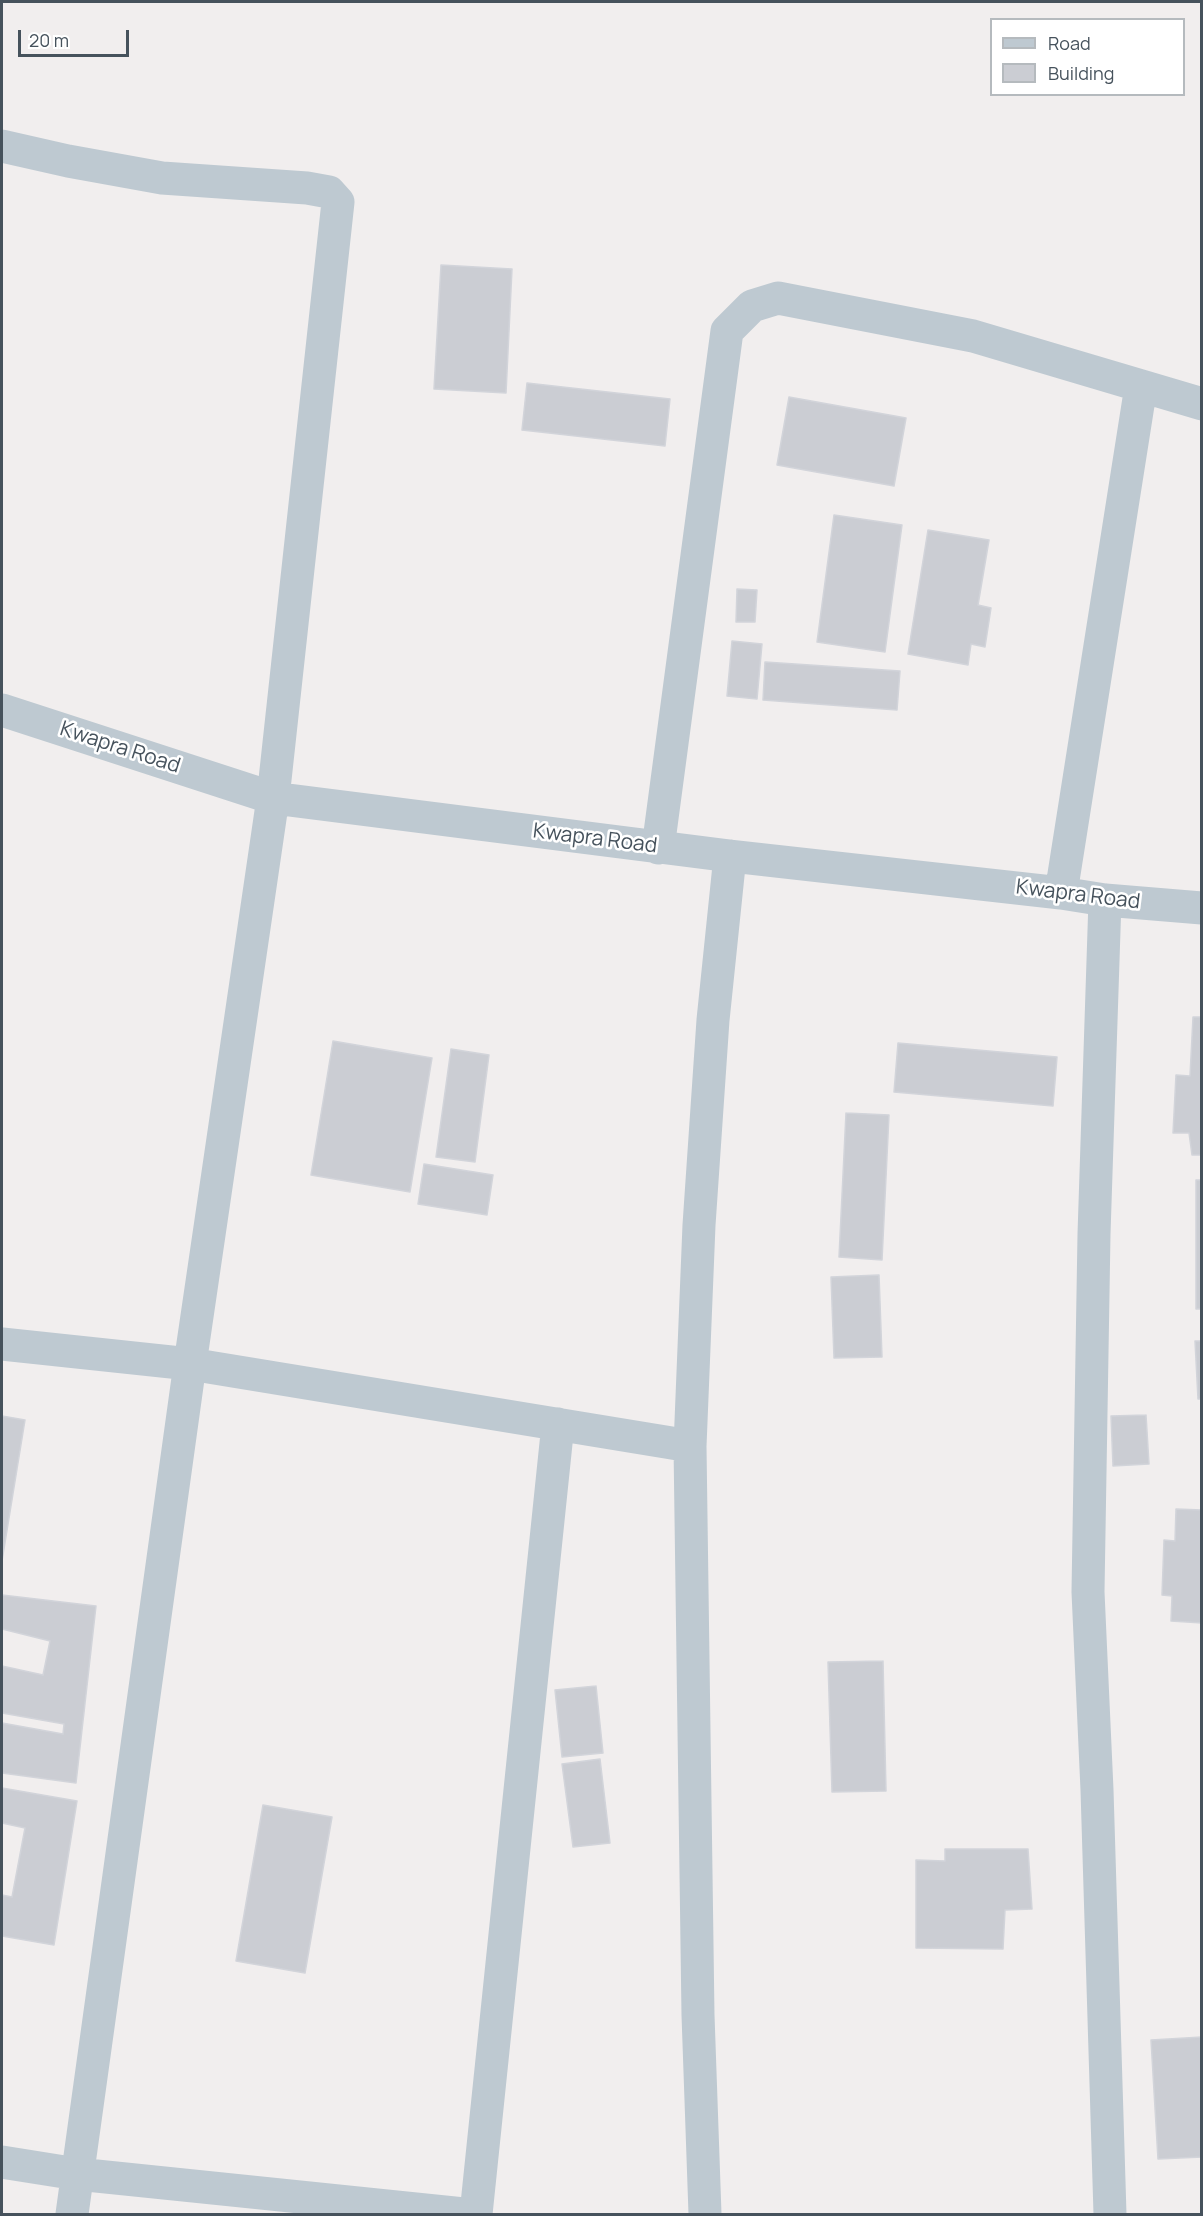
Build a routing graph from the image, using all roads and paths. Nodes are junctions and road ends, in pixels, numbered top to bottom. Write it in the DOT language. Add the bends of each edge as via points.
graph roads {
  1 [pos="2,146"];
  2 [pos="1141,386"];
  3 [pos="1202,404"];
  4 [pos="2,710"];
  5 [pos="273,798"];
  6 [pos="658,848"];
  7 [pos="730,856"];
  8 [pos="1061,893"];
  9 [pos="1105,900"];
  10 [pos="1202,908"];
  11 [pos="2,1344"];
  12 [pos="190,1364"];
  13 [pos="558,1424"];
  14 [pos="690,1446"];
  15 [pos="2,2162"];
  16 [pos="77,2174"];
  17 [pos="72,2214"];
  18 [pos="464,2214"];
  19 [pos="476,2214"];
  20 [pos="705,2214"];
  21 [pos="1110,2214"];
  1 -- 5 [label="street" via="162,178 307,188 329,192 338,202"];
  2 -- 3 [label="street"];
  2 -- 6 [label="street" via="973,336 778,298 752,306 727,331"];
  2 -- 8 [label="street"];
  4 -- 5 [label="street, Kwapra Road"];
  5 -- 6 [label="street, Kwapra Road"];
  5 -- 12 [label="street"];
  6 -- 7 [label="street, Kwapra Road"];
  7 -- 8 [label="street, Kwapra Road"];
  7 -- 14 [label="street" via="713,1020"];
  8 -- 9 [label="street, Kwapra Road"];
  9 -- 10 [label="street, Kwapra Road"];
  9 -- 21 [label="street" via="1088,1592"];
  11 -- 12 [label="street"];
  12 -- 13 [label="street"];
  12 -- 16 [label="street"];
  13 -- 14 [label="street"];
  13 -- 19 [label="street"];
  14 -- 20 [label="street" via="698,2015"];
  15 -- 16 [label="street"];
  16 -- 17 [label="street"];
  16 -- 18 [label="street"];
}
